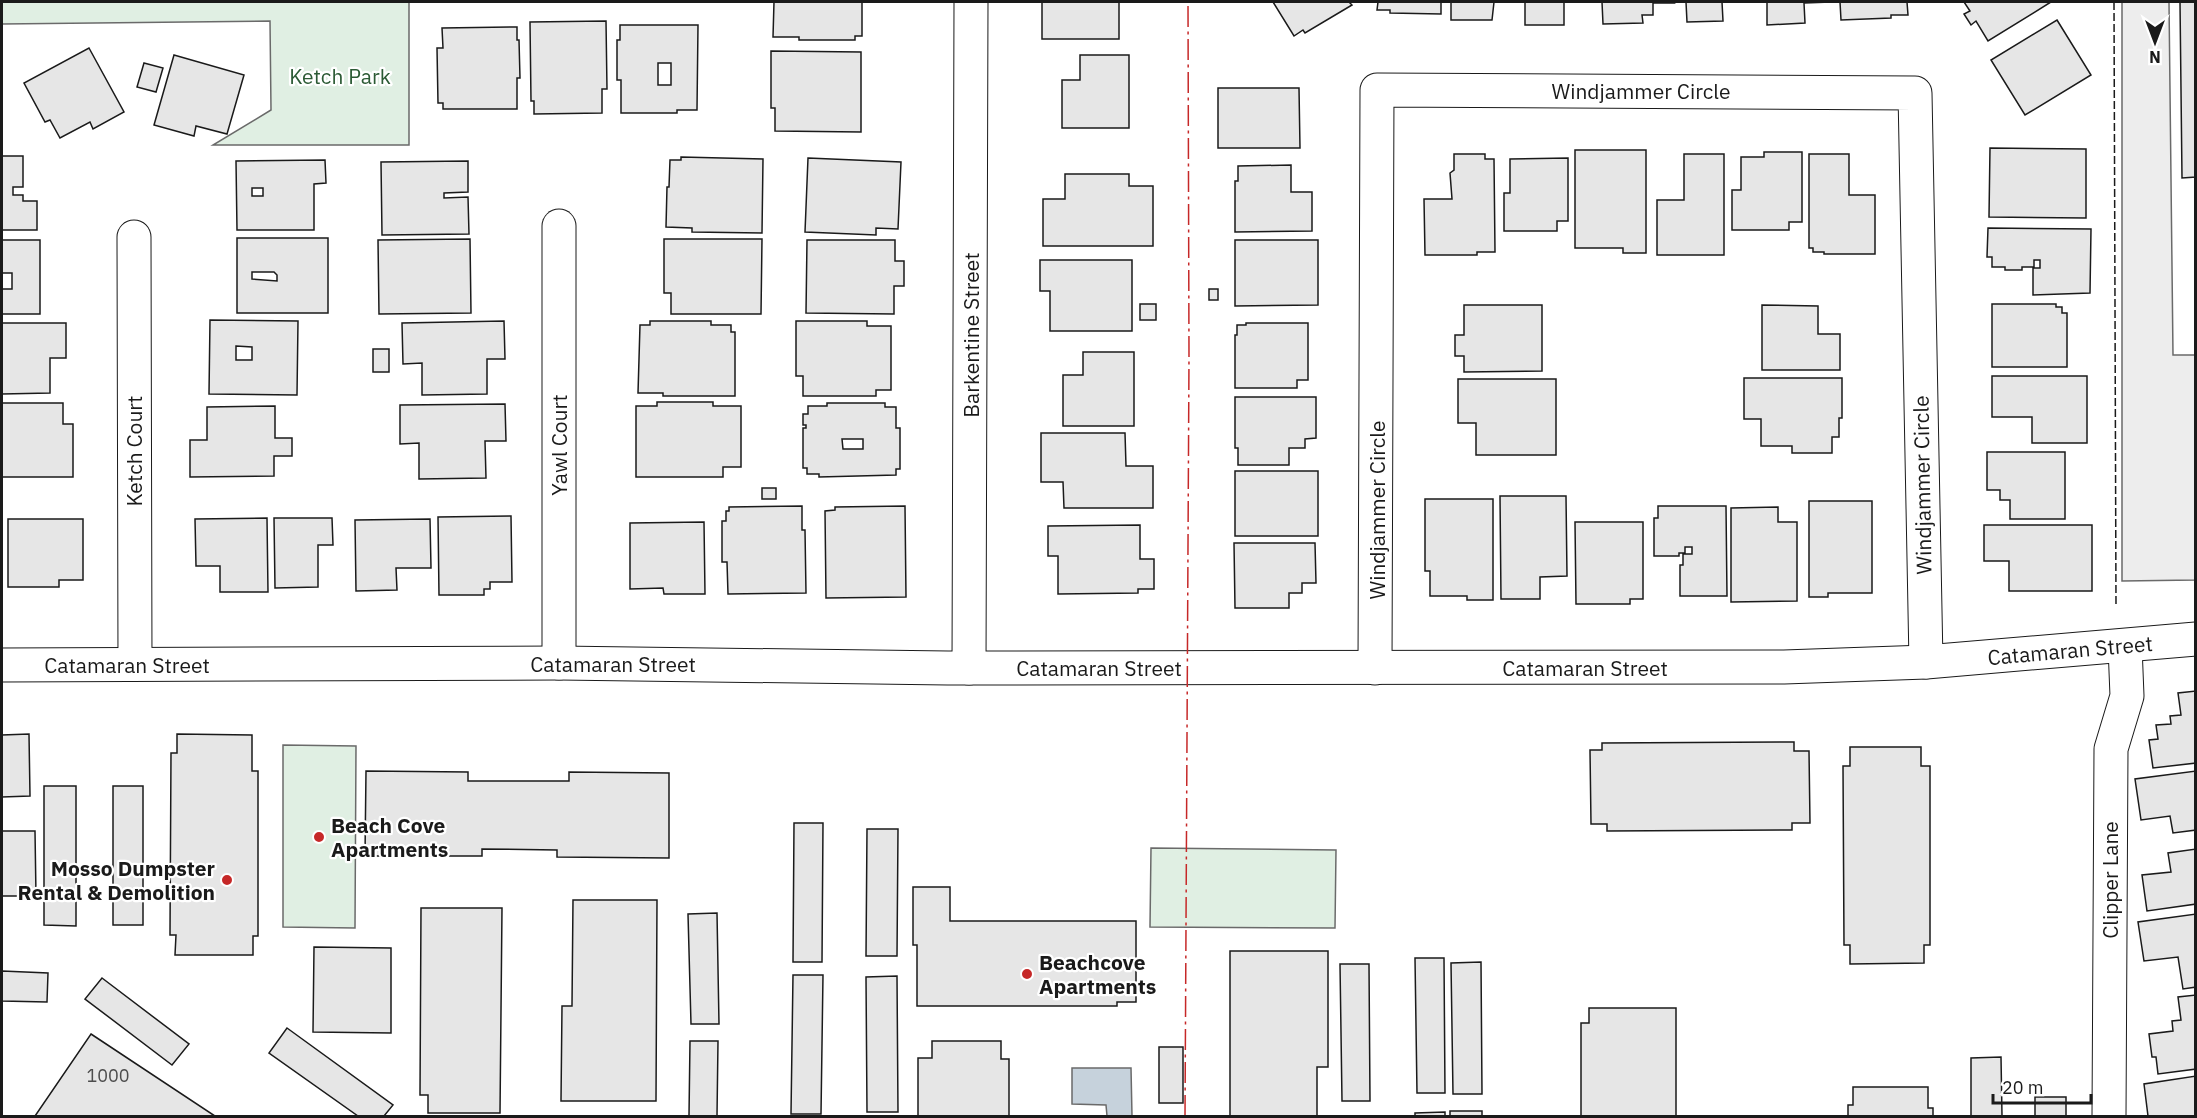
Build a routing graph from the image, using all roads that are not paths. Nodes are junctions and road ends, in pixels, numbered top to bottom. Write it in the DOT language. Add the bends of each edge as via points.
graph roads {
  1 [pos="971,2"];
  2 [pos="559,226"];
  3 [pos="134,237"];
  4 [pos="2196,639"];
  5 [pos="2126,646"];
  6 [pos="1926,662"];
  7 [pos="559,663"];
  8 [pos="135,664"];
  9 [pos="2,665"];
  10 [pos="969,668"];
  11 [pos="1375,668"];
  12 [pos="2109,1116"];
  1 -- 10 [label="street, Barkentine Street"];
  2 -- 7 [label="street, Yawl Court"];
  3 -- 8 [label="street, Ketch Court"];
  4 -- 5 [label="street, Catamaran Street"];
  5 -- 6 [label="street, Catamaran Street"];
  5 -- 12 [label="street, Clipper Lane" via="2127,696 2111,749"];
  6 -- 11 [label="street, Catamaran Street" via="1784,667"];
  6 -- 11 [label="street, Windjammer Circle" via="1915,93 1377,90"];
  7 -- 8 [label="street, Catamaran Street"];
  7 -- 10 [label="street, Catamaran Street"];
  8 -- 9 [label="street, Catamaran Street"];
  10 -- 11 [label="street, Catamaran Street"];
}
